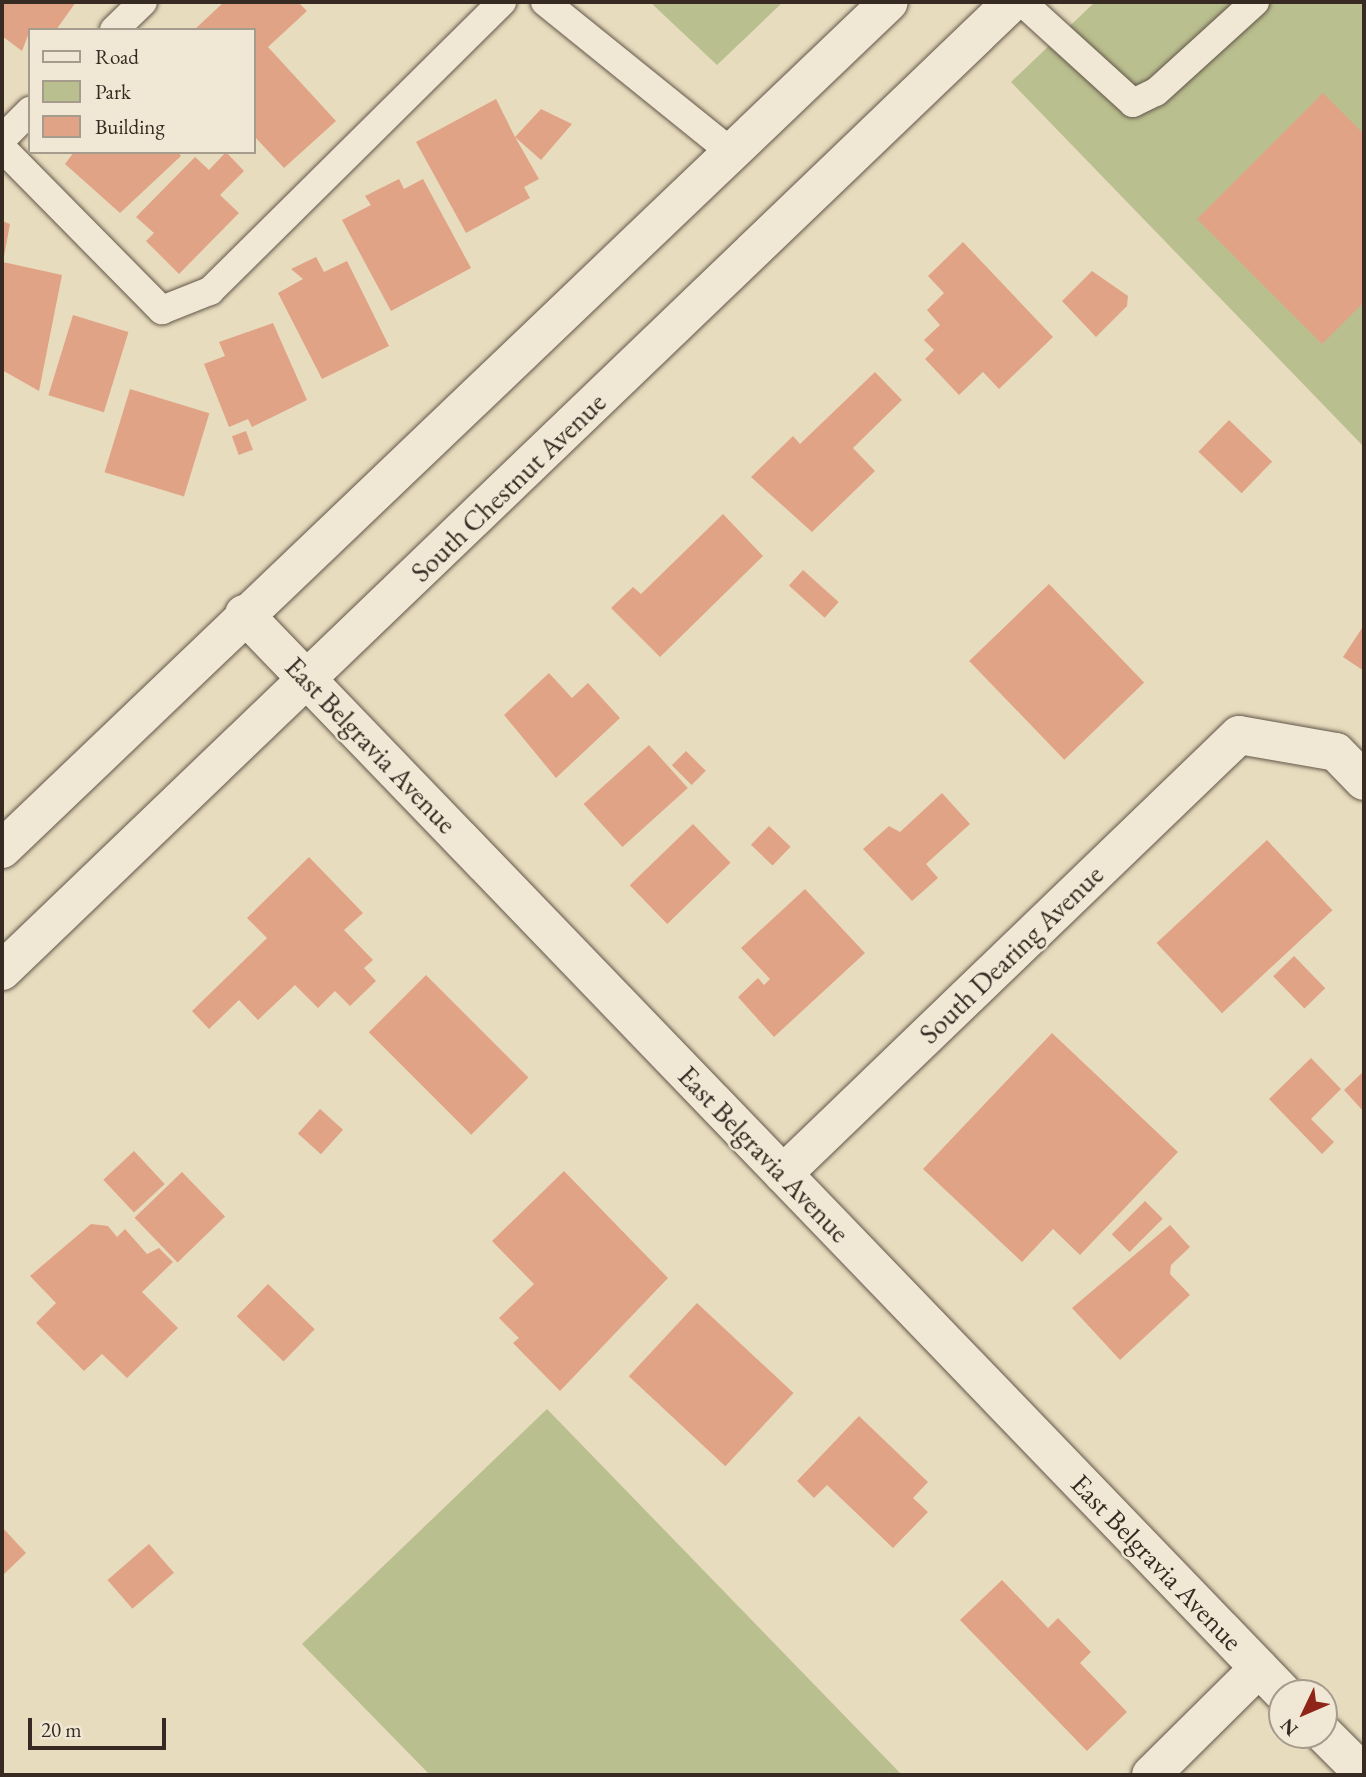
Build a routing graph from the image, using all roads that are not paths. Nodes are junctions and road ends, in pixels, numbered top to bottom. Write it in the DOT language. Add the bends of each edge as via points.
graph roads {
  1 [pos="143,2"];
  2 [pos="502,2"];
  3 [pos="545,2"];
  4 [pos="889,2"];
  5 [pos="1012,2"];
  6 [pos="1022,2"];
  7 [pos="1255,2"];
  8 [pos="116,28"];
  9 [pos="28,113"];
  10 [pos="2,139"];
  11 [pos="2,148"];
  12 [pos="732,153"];
  13 [pos="244,614"];
  14 [pos="308,680"];
  15 [pos="1364,781"];
  16 [pos="2,849"];
  17 [pos="2,971"];
  18 [pos="783,1174"];
  19 [pos="1269,1679"];
  20 [pos="1268,1683"];
  21 [pos="1338,1748"];
  22 [pos="1364,1774"];
  23 [pos="1151,1775"];
  1 -- 8 [label="lane"];
  2 -- 11 [label="lane" via="210,291 162,310"];
  3 -- 12 [label="lane"];
  4 -- 12 [label="main road"];
  5 -- 14 [label="main road, South Chestnut Avenue"];
  6 -- 7 [label="lane" via="1133,103 1156,92"];
  9 -- 10 [label="lane"];
  12 -- 13 [label="main road"];
  13 -- 14 [label="main road, East Belgravia Avenue"];
  13 -- 16 [label="main road"];
  14 -- 17 [label="main road, South Chestnut Avenue"];
  14 -- 18 [label="main road, East Belgravia Avenue"];
  15 -- 18 [label="main road, South Dearing Avenue" via="1336,752 1239,735"];
  18 -- 19 [label="main road, East Belgravia Avenue"];
  20 -- 23 [label="main road"];
  21 -- 22 [label="main road"];
}
